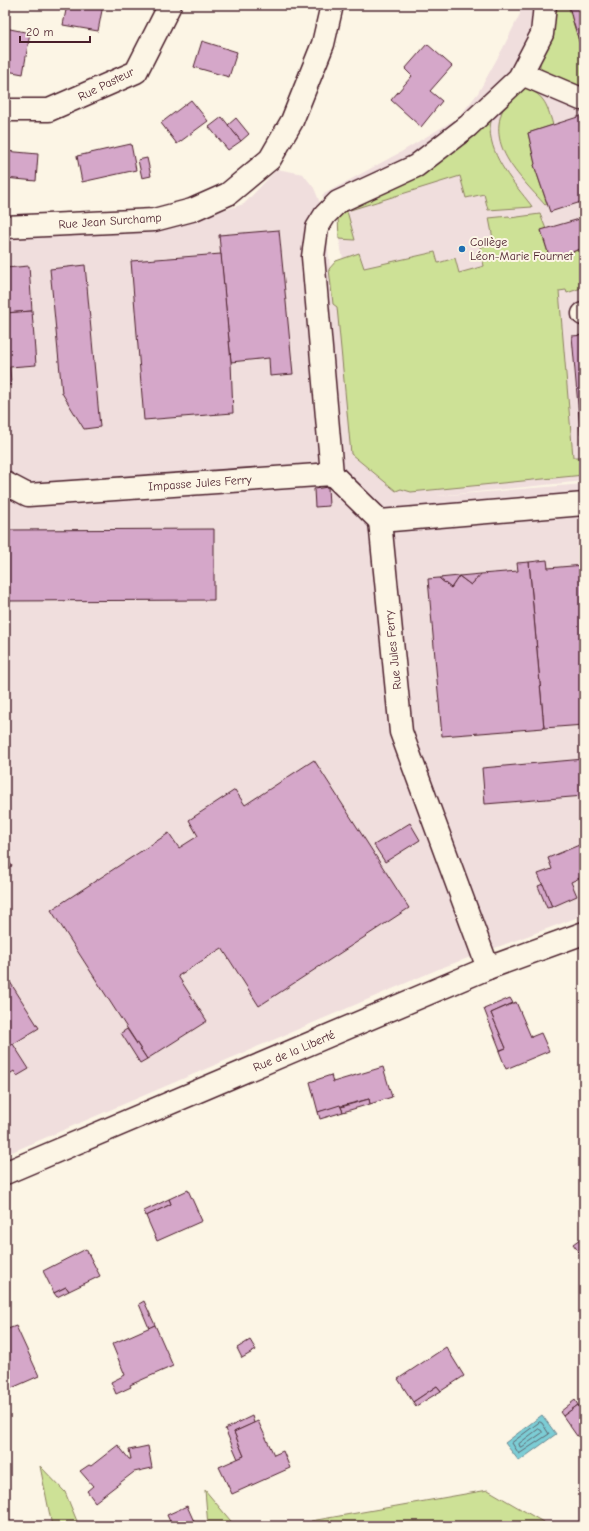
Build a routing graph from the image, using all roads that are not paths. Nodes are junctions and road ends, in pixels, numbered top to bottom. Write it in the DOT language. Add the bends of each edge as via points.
graph roads {
  1 [pos="170,5"];
  2 [pos="332,5"];
  3 [pos="545,5"];
  4 [pos="522,74"];
  5 [pos="581,99"];
  6 [pos="5,110"];
  7 [pos="5,227"];
  8 [pos="332,474"];
  9 [pos="5,483"];
  10 [pos="584,504"];
  11 [pos="380,521"];
  12 [pos="584,933"];
  13 [pos="488,968"];
  14 [pos="5,1173"];
  1 -- 6 [label="street, Rue Pasteur" via="136,72 49,110"];
  2 -- 7 [label="street, Rue Jean Surchamp" via="323,44 292,121 270,159 228,194 192,210 154,220"];
  3 -- 4 [label="street" via="542,34"];
  4 -- 5 [label="street"];
  4 -- 8 [label="street" via="468,126 431,155 416,166 338,202 325,215 318,228 313,257"];
  8 -- 9 [label="street, Impasse Jules Ferry" via="28,495"];
  8 -- 11 [label="street"];
  10 -- 11 [label="street"];
  11 -- 13 [label="street, Rue Jules Ferry" via="401,732"];
  12 -- 13 [label="street, Rue de la Liberté"];
  13 -- 14 [label="street, Rue de la Liberté"];
}
